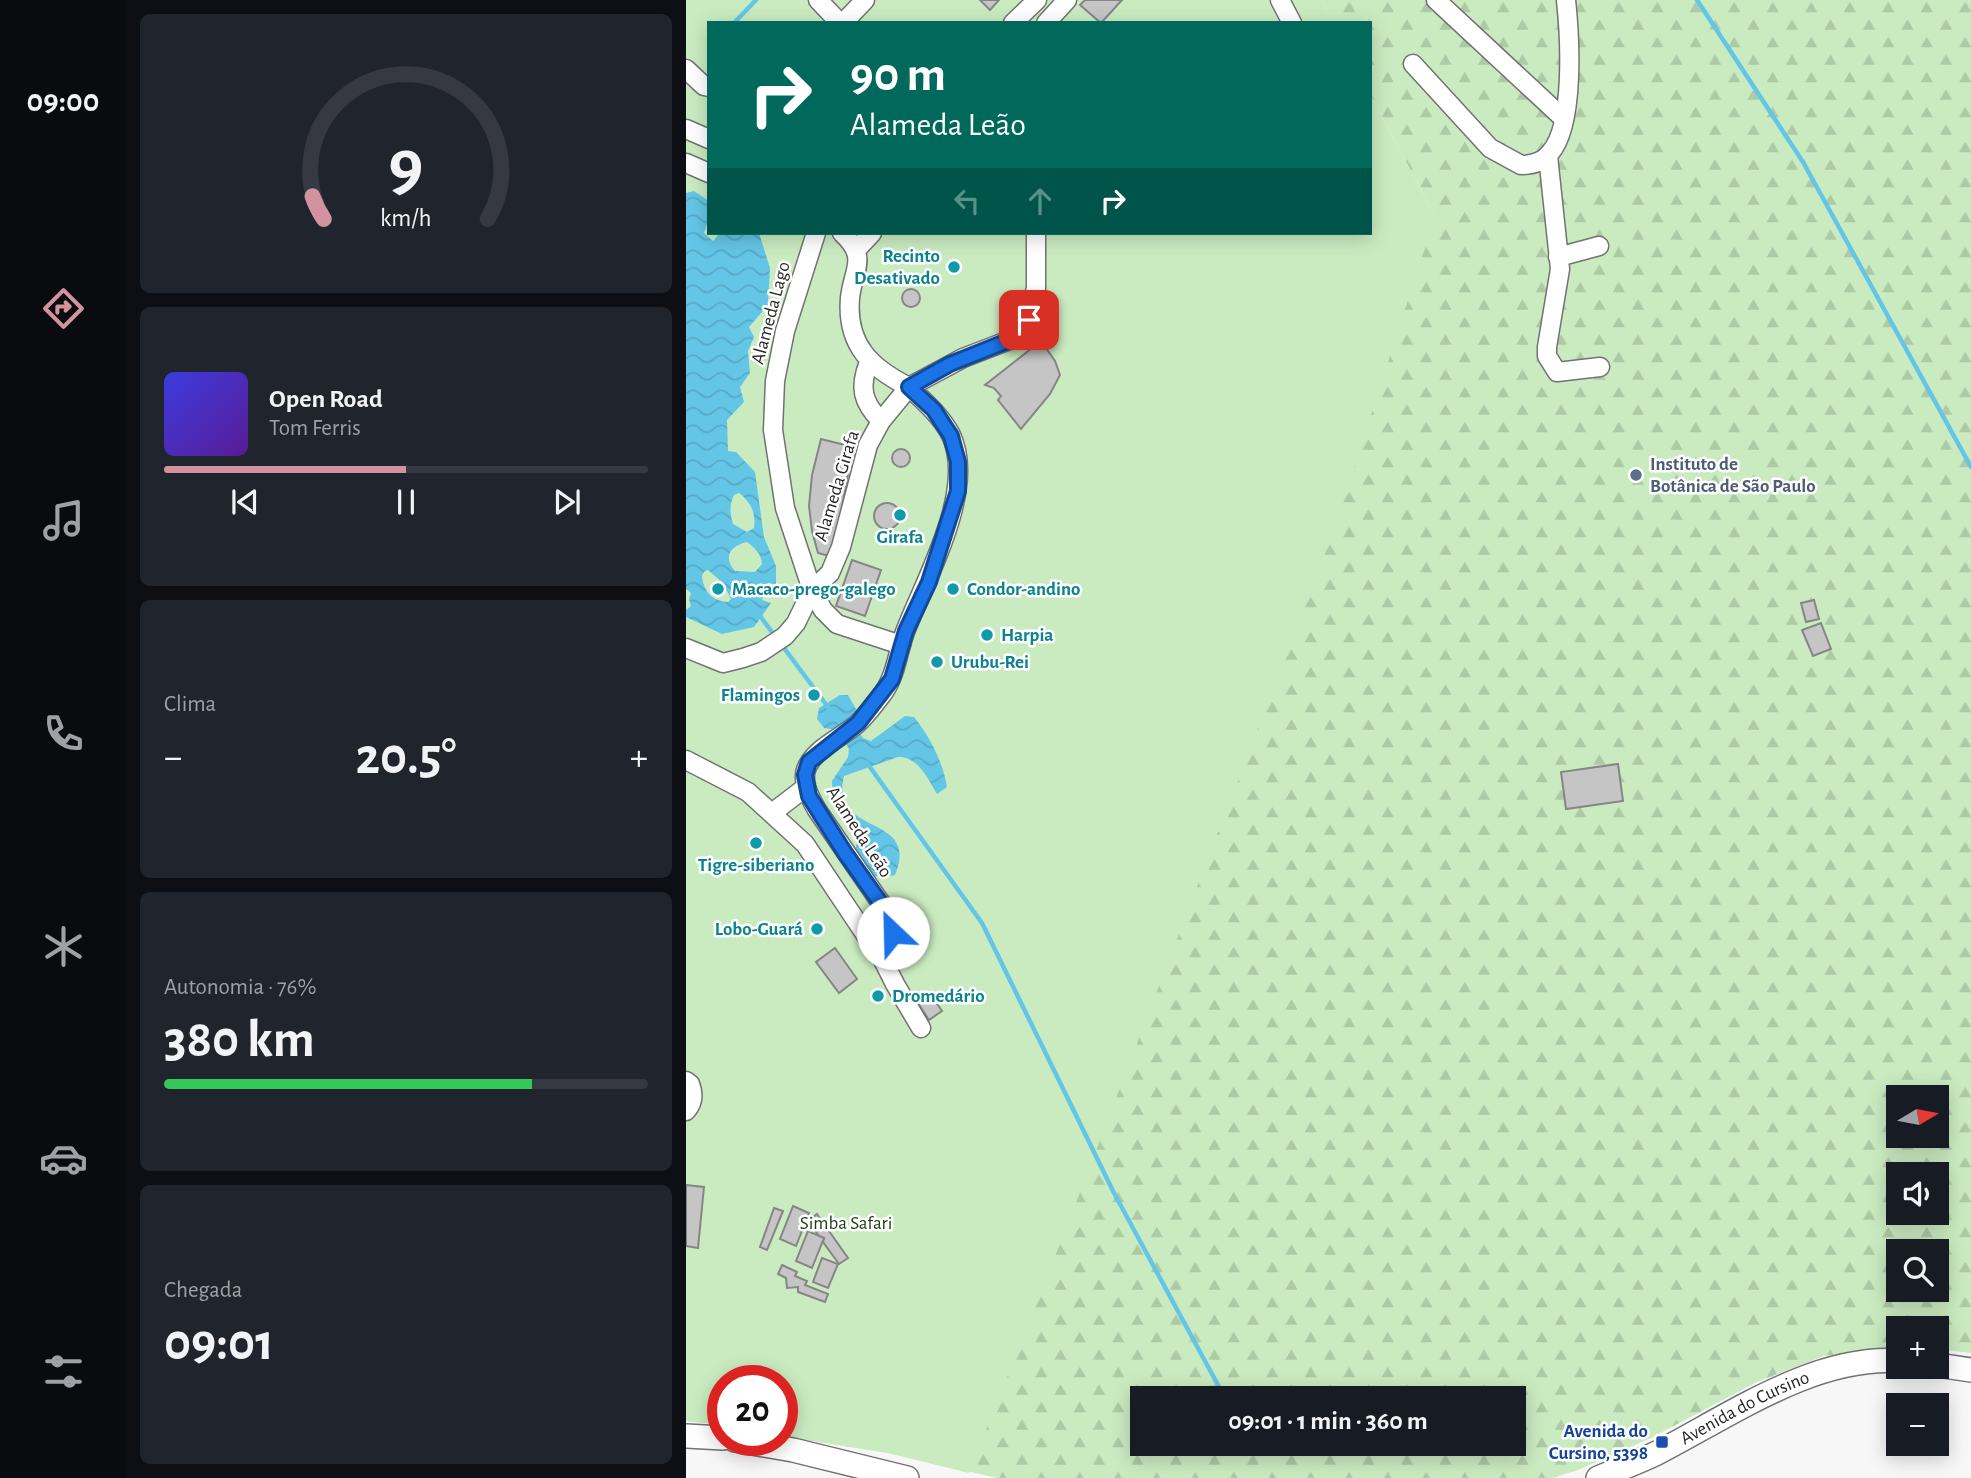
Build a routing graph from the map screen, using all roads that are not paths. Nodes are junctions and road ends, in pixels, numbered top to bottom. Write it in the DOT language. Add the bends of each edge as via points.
graph roads {
  1 [pos="818,0"];
  2 [pos="865,0"];
  3 [pos="1037,0"];
  4 [pos="1067,0"];
  5 [pos="1280,0"];
  6 [pos="1436,0"];
  7 [pos="1566,0"];
  8 [pos="840,21"];
  9 [pos="844,21"];
  10 [pos="1015,21"];
  11 [pos="1047,21"];
  12 [pos="1289,21"];
  13 [pos="1413,65"];
  14 [pos="686,69"];
  15 [pos="707,87"];
  16 [pos="1564,119"];
  17 [pos="686,129"];
  18 [pos="707,138"];
  19 [pos="1548,156"];
  20 [pos="686,163"];
  21 [pos="707,172"];
  22 [pos="815,235"];
  23 [pos="844,235"];
  24 [pos="870,235"];
  25 [pos="1036,235"];
  26 [pos="1600,246"];
  27 [pos="856,250"];
  28 [pos="1558,257"];
  29 [pos="869,362"];
  30 [pos="1600,368"];
  31 [pos="909,387"];
  32 [pos="881,421"];
  33 [pos="812,590"];
  34 [pos="901,645"];
  35 [pos="686,648"];
  36 [pos="686,760"];
  37 [pos="806,787"];
  38 [pos="772,813"];
  39 [pos="875,944"];
  40 [pos="920,1028"];
  41 [pos="686,1082"];
  42 [pos="686,1111"];
  43 [pos="1886,1360"];
  44 [pos="1949,1367"];
  45 [pos="1971,1370"];
  46 [pos="686,1436"];
  47 [pos="707,1437"];
  48 [pos="798,1451"];
  49 [pos="907,1478"];
  50 [pos="1598,1478"];
  1 -- 8 [label="lane"];
  2 -- 9 [label="lane"];
  3 -- 10 [label="lane"];
  4 -- 11 [label="lane"];
  5 -- 12 [label="lane"];
  6 -- 16 [label="lane"];
  7 -- 16 [label="lane" via="1570,61"];
  13 -- 19 [label="lane" via="1501,156 1521,165"];
  14 -- 15 [label="lane"];
  16 -- 19 [label="lane"];
  17 -- 18 [label="lane"];
  19 -- 28 [label="lane"];
  20 -- 21 [label="lane"];
  22 -- 33 [label="lane, Alameda Lago" via="785,331 775,381 773,430 785,508"];
  23 -- 27 [label="lane"];
  24 -- 27 [label="lane"];
  25 -- 31 [label="lane" via="1036,289 1029,320 1015,338 963,358"];
  26 -- 28 [label="lane"];
  27 -- 29 [label="lane" via="859,262 850,298 852,333"];
  28 -- 30 [label="lane" via="1547,356 1557,372"];
  29 -- 31 [label="lane, Alameda Leão"];
  29 -- 32 [label="lane" via="864,373 865,398"];
  31 -- 32 [label="lane, Alameda Girafa"];
  31 -- 34 [label="lane, Alameda Leão" via="934,410 951,436 958,462 958,491 929,582"];
  32 -- 33 [label="lane, Alameda Girafa" via="868,445 841,547 830,573"];
  33 -- 34 [label="lane, Alameda Lago" via="837,624"];
  33 -- 35 [label="lane" via="796,623 761,652 723,663"];
  34 -- 37 [label="lane, Alameda Leão" via="892,679 863,717 809,762"];
  36 -- 38 [label="lane" via="748,792"];
  37 -- 38 [label="lane"];
  37 -- 39 [label="lane, Alameda Leão" via="889,915 890,940"];
  38 -- 39 [label="lane" via="805,844"];
  39 -- 40 [label="lane"];
  41 -- 42 [label="lane" via="694,1093"];
  43 -- 50 [label="main road, Avenida do Cursino" via="1831,1369 1764,1396"];
  44 -- 45 [label="main road"];
  46 -- 47 [label="main road"];
  48 -- 49 [label="main road"];
}
